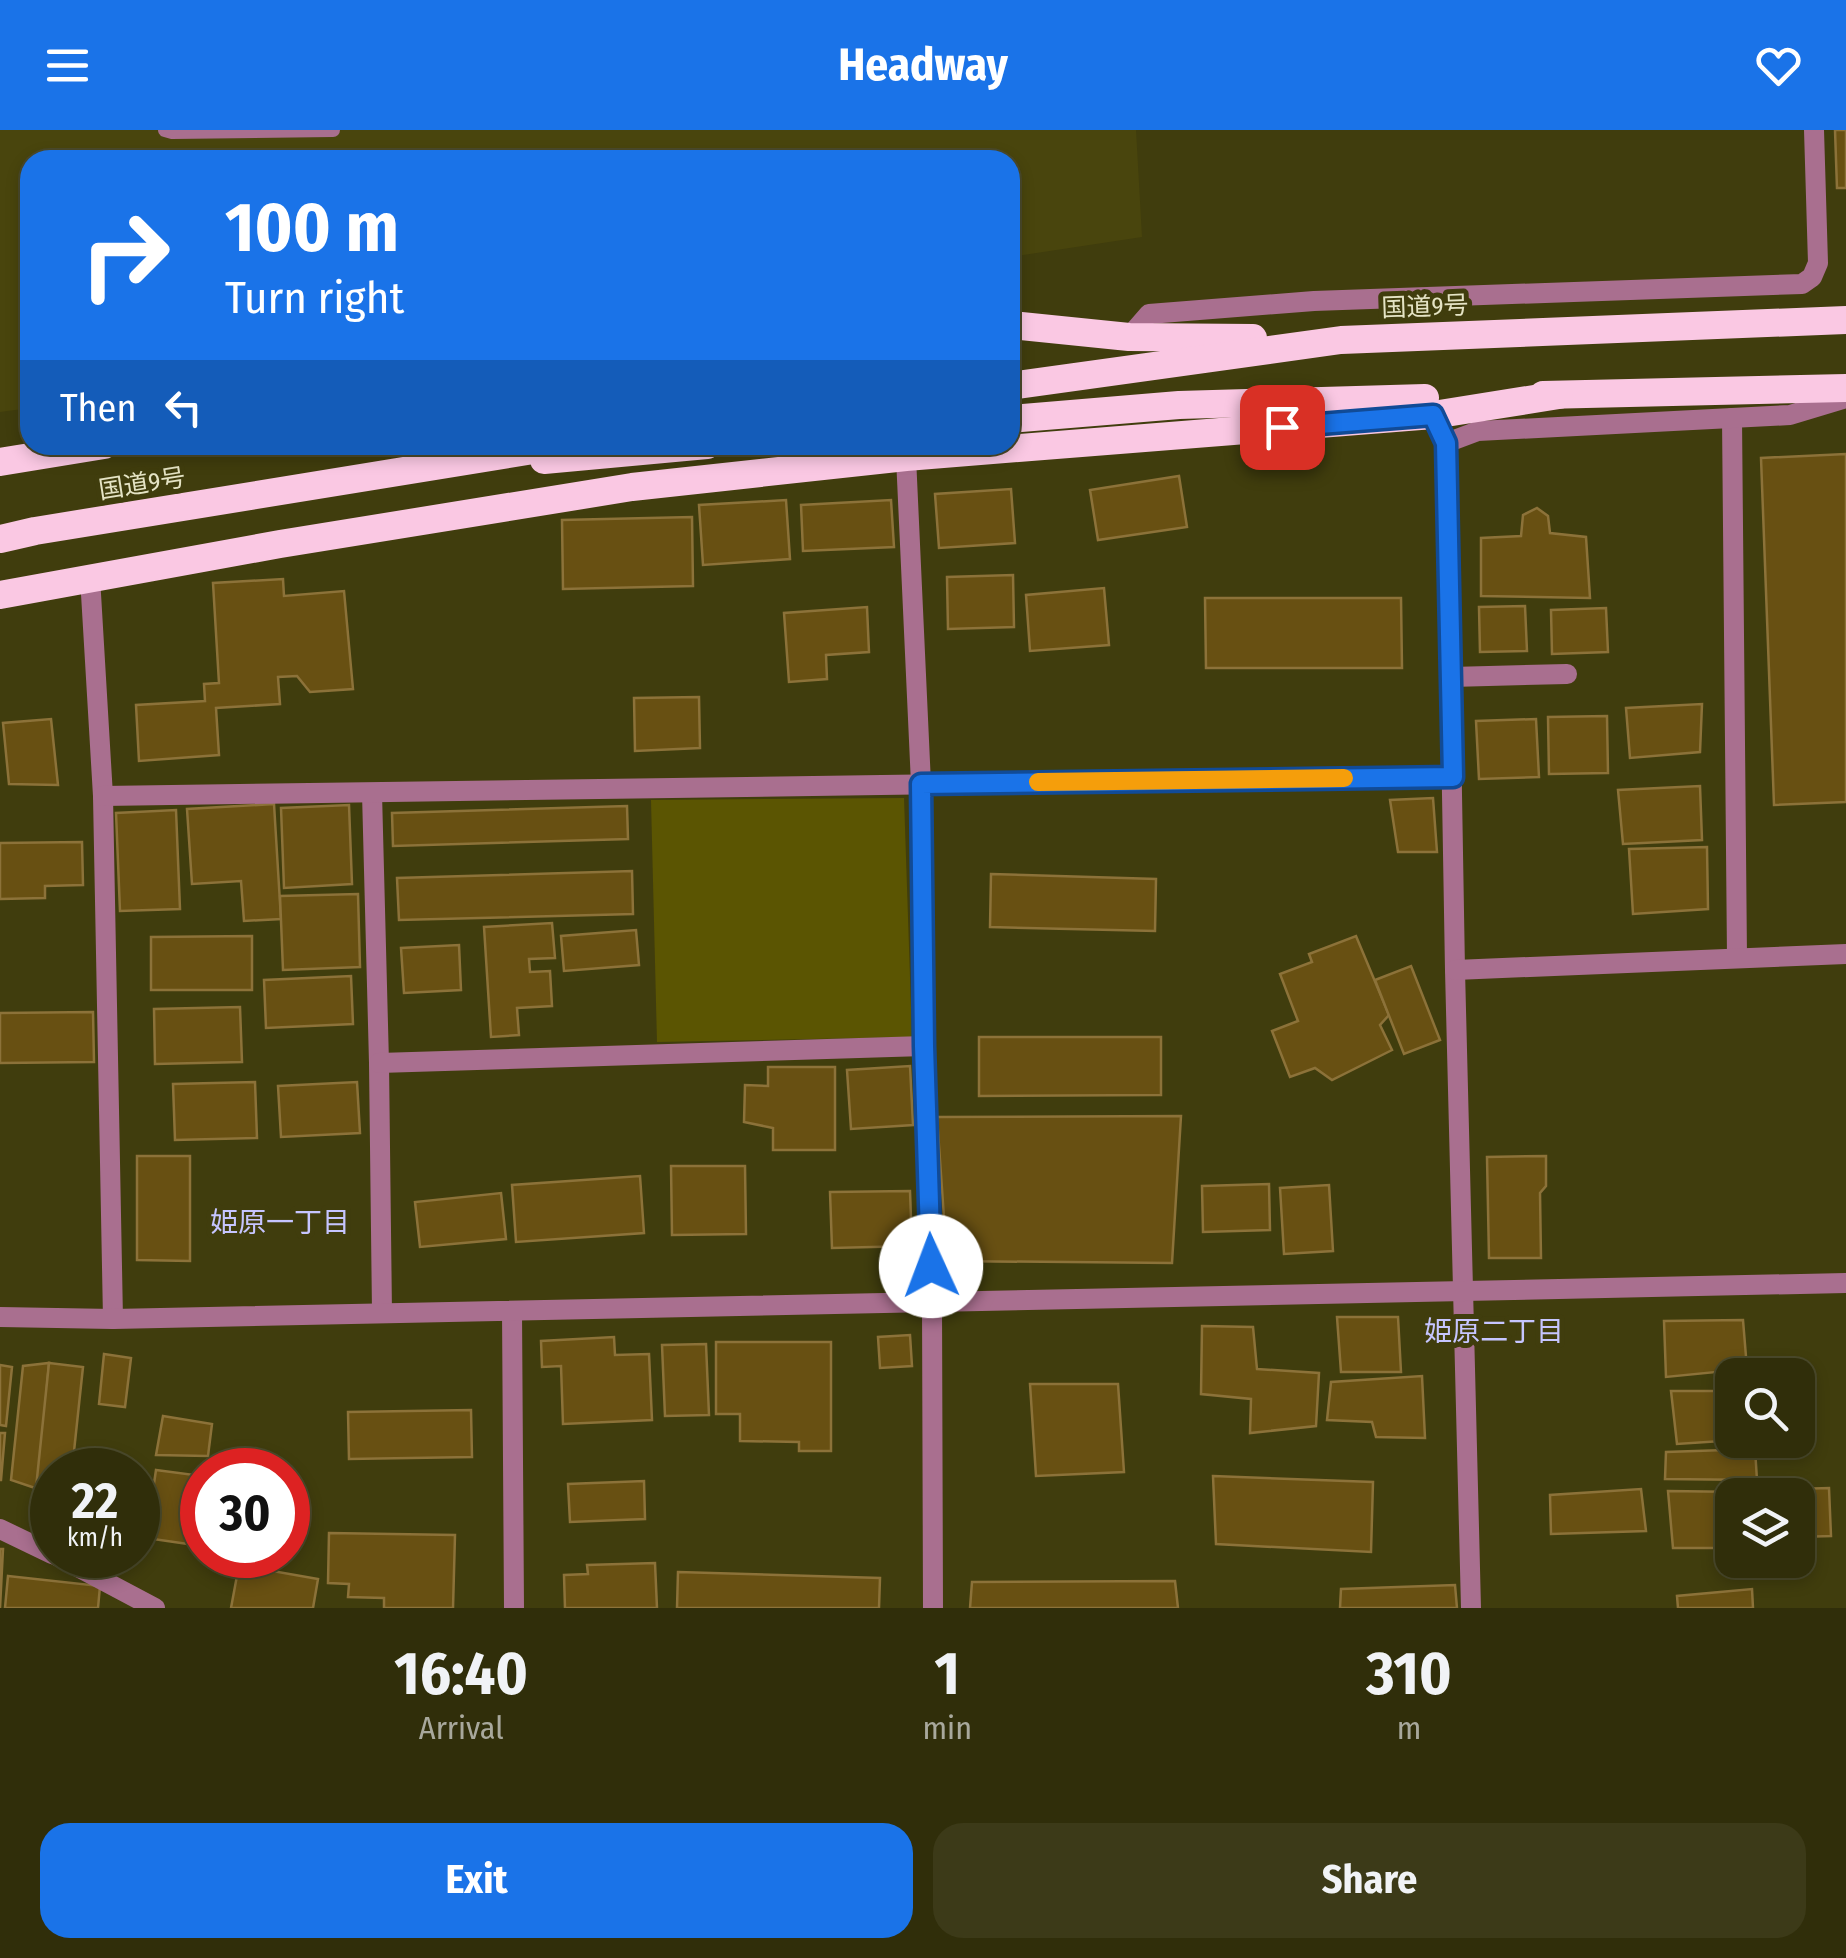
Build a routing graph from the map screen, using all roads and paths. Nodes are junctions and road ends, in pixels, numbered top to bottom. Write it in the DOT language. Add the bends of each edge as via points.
graph roads {
  1 [pos="333,130"];
  2 [pos="1814,130"];
  3 [pos="169,131"];
  4 [pos="1846,320"];
  5 [pos="1020,326"];
  6 [pos="1129,336"];
  7 [pos="1341,340"];
  8 [pos="1020,385"];
  9 [pos="1846,388"];
  10 [pos="1559,395"];
  11 [pos="1846,398"];
  12 [pos="1433,415"];
  13 [pos="1020,418"];
  14 [pos="1732,418"];
  15 [pos="1446,443"];
  16 [pos="1020,448"];
  17 [pos="43,455"];
  18 [pos="500,455"];
  19 [pos="600,455"];
  20 [pos="931,455"];
  21 [pos="906,457"];
  22 [pos="0,462"];
  23 [pos="354,478"];
  24 [pos="0,539"];
  25 [pos="90,577"];
  26 [pos="0,596"];
  27 [pos="1567,674"];
  28 [pos="1450,678"];
  29 [pos="1453,777"];
  30 [pos="921,784"];
  31 [pos="372,793"];
  32 [pos="103,796"];
  33 [pos="1846,954"];
  34 [pos="1737,958"];
  35 [pos="1455,970"];
  36 [pos="924,1046"];
  37 [pos="379,1063"];
  38 [pos="1846,1283"];
  39 [pos="1464,1292"];
  40 [pos="932,1303"];
  41 [pos="512,1311"];
  42 [pos="382,1313"];
  43 [pos="0,1317"];
  44 [pos="113,1320"];
  45 [pos="0,1529"];
  46 [pos="30,1543"];
  47 [pos="99,1578"];
  48 [pos="156,1608"];
  49 [pos="514,1608"];
  50 [pos="933,1608"];
  51 [pos="1471,1608"];
  1 -- 3 [label="lane"];
  2 -- 6 [label="street" via="1818,263 1802,284 1186,311 1149,314"];
  4 -- 7 [label="highway, 国道9号"];
  5 -- 6 [label="highway"];
  6 -- 7 [label="highway"];
  7 -- 8 [label="highway, 国道9号"];
  9 -- 10 [label="highway"];
  10 -- 12 [label="highway"];
  10 -- 13 [label="highway" via="1179,405"];
  11 -- 14 [label="street" via="1790,414"];
  12 -- 15 [label="street"];
  12 -- 16 [label="highway"];
  14 -- 15 [label="street" via="1478,431"];
  14 -- 34 [label="street"];
  15 -- 28 [label="street"];
  17 -- 22 [label="highway"];
  18 -- 23 [label="highway, 国道9号"];
  19 -- 23 [label="highway, 国道9号"];
  20 -- 21 [label="highway"];
  21 -- 25 [label="highway" via="632,487"];
  21 -- 30 [label="street"];
  23 -- 24 [label="highway, 国道9号"];
  25 -- 26 [label="highway"];
  25 -- 32 [label="street"];
  27 -- 28 [label="street"];
  28 -- 29 [label="street"];
  29 -- 30 [label="street"];
  29 -- 35 [label="street"];
  30 -- 31 [label="street"];
  30 -- 36 [label="street"];
  31 -- 32 [label="street"];
  31 -- 37 [label="street"];
  32 -- 44 [label="street"];
  33 -- 34 [label="street"];
  34 -- 35 [label="street"];
  35 -- 39 [label="street"];
  36 -- 37 [label="street"];
  36 -- 40 [label="street"];
  37 -- 42 [label="street"];
  38 -- 39 [label="street"];
  39 -- 40 [label="street"];
  39 -- 51 [label="street"];
  40 -- 41 [label="street"];
  40 -- 50 [label="street"];
  41 -- 42 [label="street"];
  41 -- 49 [label="street"];
  42 -- 44 [label="street"];
  43 -- 44 [label="street"];
  45 -- 46 [label="street"];
  47 -- 48 [label="street"];
}
